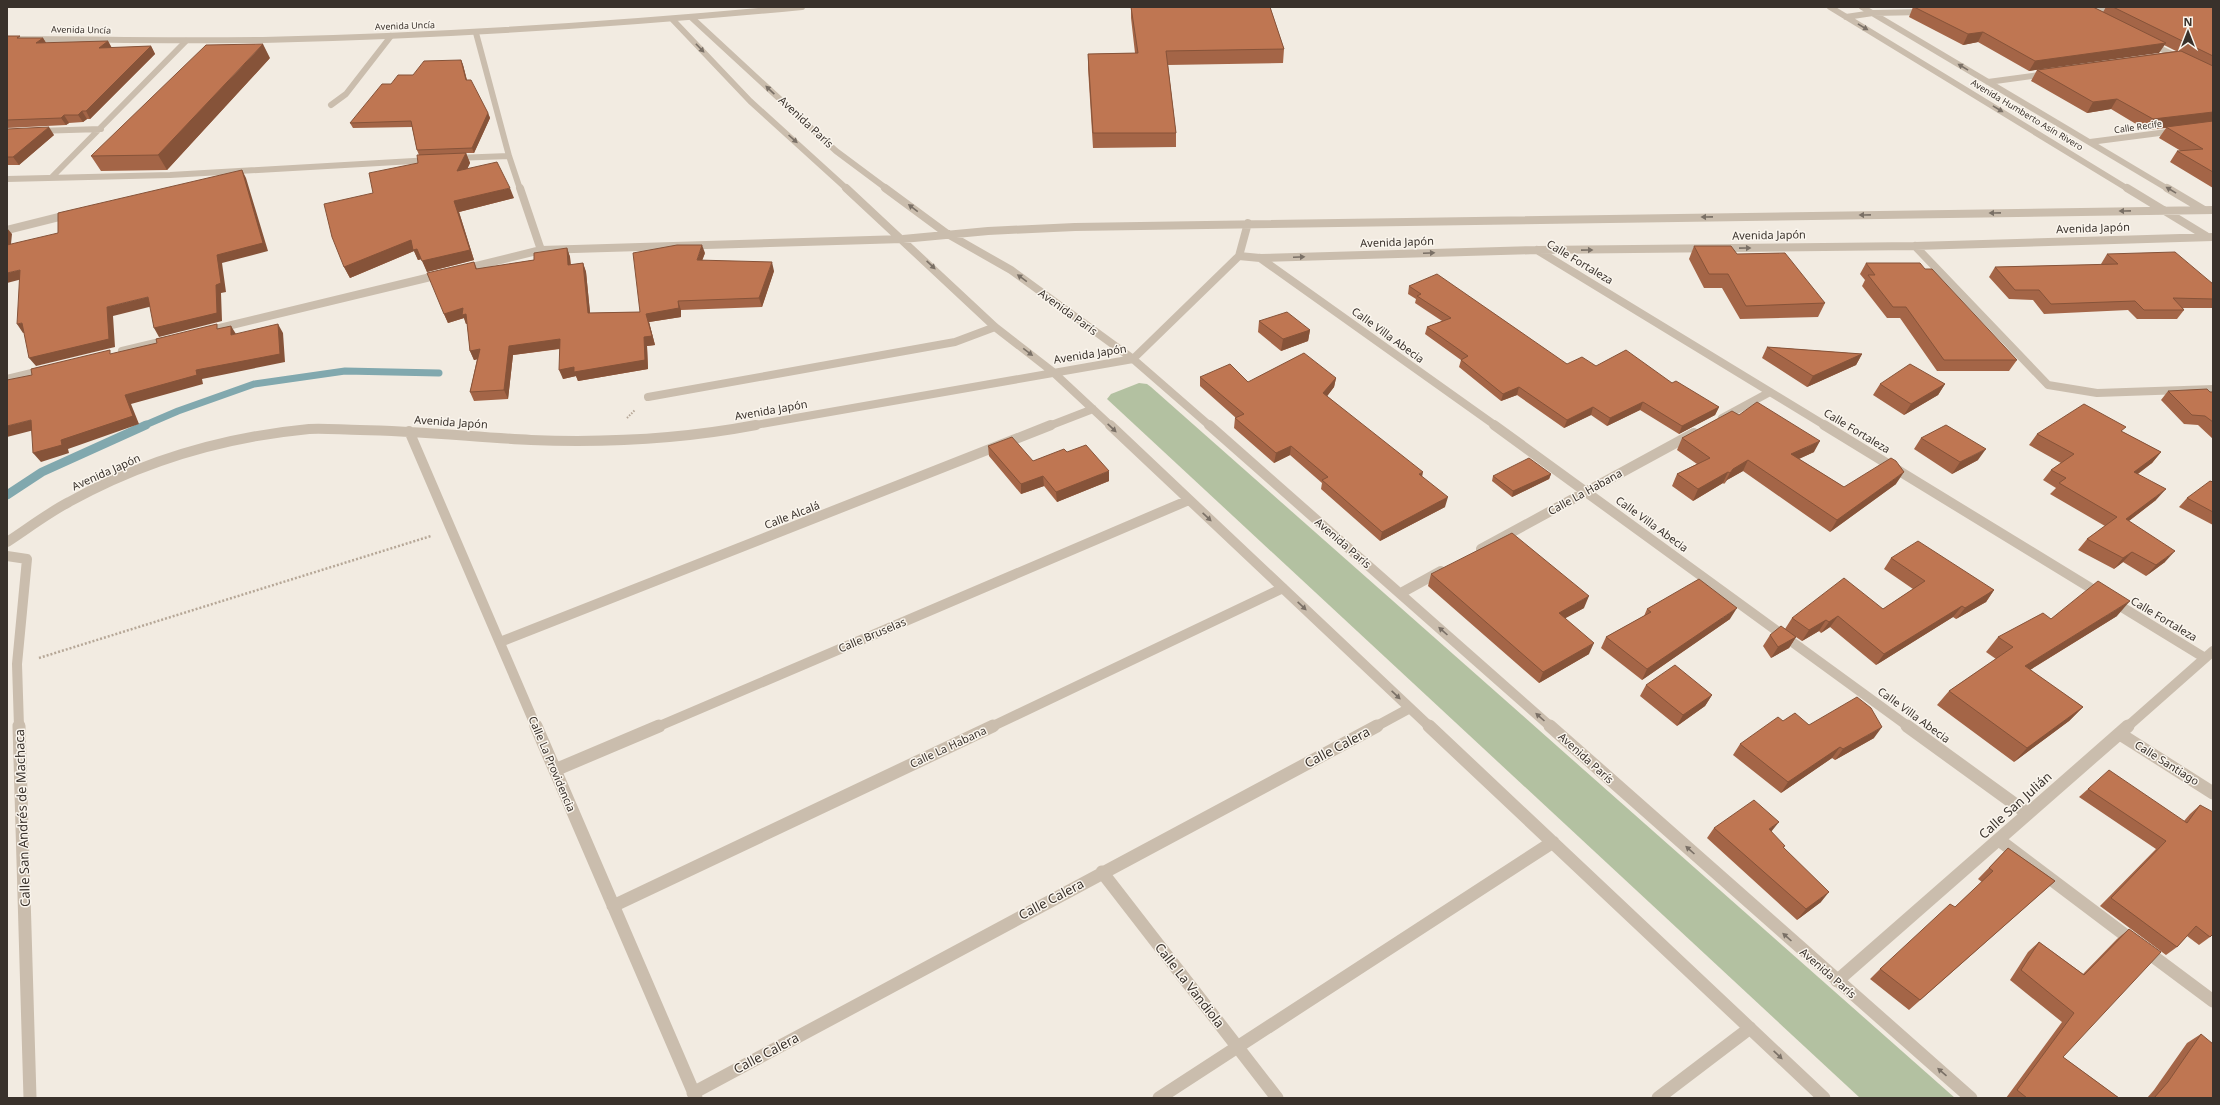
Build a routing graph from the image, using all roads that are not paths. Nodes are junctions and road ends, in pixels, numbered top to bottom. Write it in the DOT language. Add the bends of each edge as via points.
graph roads {
  1 [pos="802,7"];
  2 [pos="1830,7"];
  3 [pos="1862,7"];
  4 [pos="2074,9"];
  5 [pos="2082,9"];
  6 [pos="2121,9"];
  7 [pos="1927,12"];
  8 [pos="1873,14"];
  9 [pos="2095,15"];
  10 [pos="1846,17"];
  11 [pos="692,18"];
  12 [pos="673,20"];
  13 [pos="476,33"];
  14 [pos="391,36"];
  15 [pos="7,38"];
  16 [pos="2142,39"];
  17 [pos="186,41"];
  18 [pos="2175,56"];
  19 [pos="2160,58"];
  20 [pos="2188,62"];
  21 [pos="2051,73"];
  22 [pos="1988,82"];
  23 [pos="331,105"];
  24 [pos="101,129"];
  25 [pos="2182,130"];
  26 [pos="31,131"];
  27 [pos="2090,142"];
  28 [pos="508,156"];
  29 [pos="438,159"];
  30 [pos="446,159"];
  31 [pos="243,169"];
  32 [pos="52,178"];
  33 [pos="7,179"];
  34 [pos="190,183"];
  35 [pos="2164,210"];
  36 [pos="2205,210"];
  37 [pos="2213,210"];
  38 [pos="76,212"];
  39 [pos="2213,215"];
  40 [pos="1248,223"];
  41 [pos="7,230"];
  42 [pos="946,233"];
  43 [pos="2211,238"];
  44 [pos="903,239"];
  45 [pos="1915,246"];
  46 [pos="541,250"];
  47 [pos="1537,250"];
  48 [pos="1239,256"];
  49 [pos="1260,258"];
  50 [pos="995,327"];
  51 [pos="201,332"];
  52 [pos="177,338"];
  53 [pos="115,353"];
  54 [pos="1132,359"];
  55 [pos="54,368"];
  56 [pos="1054,372"];
  57 [pos="7,379"];
  58 [pos="2213,389"];
  59 [pos="1770,392"];
  60 [pos="648,397"];
  61 [pos="1093,409"];
  62 [pos="1716,421"];
  63 [pos="1702,428"];
  64 [pos="409,431"];
  65 [pos="1586,491"];
  66 [pos="1189,500"];
  67 [pos="7,542"];
  68 [pos="1470,555"];
  69 [pos="7,556"];
  70 [pos="1449,567"];
  71 [pos="1283,588"];
  72 [pos="1401,593"];
  73 [pos="500,642"];
  74 [pos="2209,654"];
  75 [pos="1410,708"];
  76 [pos="2120,734"];
  77 [pos="555,770"];
  78 [pos="2213,793"];
  79 [pos="2027,813"];
  80 [pos="1999,840"];
  81 [pos="1552,842"];
  82 [pos="1102,872"];
  83 [pos="613,906"];
  84 [pos="1837,981"];
  85 [pos="2213,1001"];
  86 [pos="1750,1028"];
  87 [pos="1238,1047"];
  88 [pos="694,1095"];
  89 [pos="30,1098"];
  90 [pos="1159,1098"];
  91 [pos="1277,1098"];
  92 [pos="1658,1098"];
  93 [pos="1824,1098"];
  94 [pos="1971,1098"];
  1 -- 11 [label="street, Avenida Uncía"];
  2 -- 10 [label="street, Avenida Humberto Asín Rivero"];
  3 -- 8 [label="street, Avenida Humberto Asín Rivero"];
  4 -- 5 [label="street"];
  5 -- 6 [label="street"];
  5 -- 9 [label="street"];
  7 -- 8 [label="street"];
  8 -- 10 [label="street"];
  22 -- 8 [label="street, Avenida Humberto Asín Rivero, one-way"];
  10 -- 35 [label="street, Avenida Humberto Asín Rivero, one-way"];
  11 -- 12 [label="street, Avenida Uncía"];
  42 -- 11 [label="street, Avenida París, one-way" via="836,150"];
  12 -- 13 [label="street, Avenida Uncía"];
  12 -- 44 [label="street, Avenida París, one-way" via="750,101"];
  13 -- 14 [label="street, Avenida Uncía"];
  13 -- 28 [label="street"];
  14 -- 17 [label="street, Avenida Uncía"];
  14 -- 23 [label="street" via="346,94"];
  15 -- 17 [label="street, Avenida Uncía"];
  16 -- 18 [label="street"];
  17 -- 24 [label="street"];
  18 -- 19 [label="street"];
  18 -- 20 [label="street"];
  21 -- 22 [label="street"];
  22 -- 27 [label="street, Avenida Humberto Asín Rivero"];
  24 -- 26 [label="street"];
  24 -- 32 [label="street"];
  25 -- 27 [label="street, Calle Recife"];
  36 -- 27 [label="street, Avenida Humberto Asín Rivero, one-way"];
  28 -- 30 [label="street"];
  28 -- 46 [label="street"];
  29 -- 31 [label="street"];
  31 -- 32 [label="street" via="170,175"];
  31 -- 34 [label="street"];
  32 -- 33 [label="street"];
  35 -- 36 [label="street, Avenida Japón"];
  35 -- 40 [label="street, Avenida Japón, one-way"];
  35 -- 43 [label="street, Avenida Humberto Asín Rivero"];
  36 -- 37 [label="street, Avenida Japón"];
  36 -- 39 [label="street, Avenida Humberto Asín Rivero"];
  38 -- 41 [label="street"];
  40 -- 42 [label="street, Avenida Japón"];
  40 -- 48 [label="street"];
  42 -- 44 [label="street, Avenida Japón"];
  54 -- 42 [label="street, Avenida París, one-way" via="1011,270"];
  43 -- 45 [label="street, Avenida Japón"];
  44 -- 46 [label="street, Avenida Japón"];
  44 -- 50 [label="street, Avenida París, one-way"];
  47 -- 45 [label="street, Avenida Japón, one-way"];
  45 -- 58 [label="street" via="2048,385 2097,393"];
  46 -- 51 [label="street, Avenida Japón"];
  49 -- 47 [label="street, Avenida Japón, one-way"];
  47 -- 59 [label="street, Calle Fortaleza"];
  48 -- 49 [label="street, Avenida Japón"];
  48 -- 54 [label="street, Avenida Japón"];
  49 -- 65 [label="street, Calle Villa Abecia"];
  50 -- 56 [label="street, Avenida París, one-way"];
  50 -- 60 [label="street" via="955,342"];
  52 -- 53 [label="street"];
  54 -- 56 [label="street, Avenida Japón"];
  54 -- 72 [label="street, Avenida París"];
  55 -- 57 [label="street"];
  56 -- 61 [label="street, Avenida París"];
  56 -- 64 [label="street, Avenida Japón" via="730,430 667,438 532,440"];
  59 -- 62 [label="street"];
  59 -- 74 [label="street, Calle Fortaleza"];
  61 -- 66 [label="street, Avenida París, one-way"];
  61 -- 73 [label="street, Calle Alcalá"];
  63 -- 65 [label="street, Calle La Habana"];
  64 -- 67 [label="street, Avenida Japón" via="311,429 199,448 127,473 68,502"];
  64 -- 73 [label="street, Calle La Providencia"];
  65 -- 68 [label="street, Calle La Habana"];
  65 -- 79 [label="street, Calle Villa Abecia"];
  66 -- 71 [label="street, Avenida París, one-way"];
  66 -- 77 [label="street, Calle Bruselas"];
  69 -- 89 [label="street, Calle San Andrés de Machaca" via="27,559 17,664"];
  70 -- 72 [label="street"];
  71 -- 75 [label="street, Avenida París, one-way"];
  71 -- 83 [label="street, Calle La Habana"];
  84 -- 72 [label="street, Avenida París, one-way"];
  73 -- 77 [label="street, Calle La Providencia"];
  74 -- 76 [label="street, Calle San Julián"];
  75 -- 81 [label="street, Avenida París"];
  75 -- 82 [label="street, Calle Calera"];
  76 -- 78 [label="street, Calle Santiago"];
  76 -- 79 [label="street, Calle San Julián"];
  77 -- 83 [label="street, Calle La Providencia"];
  79 -- 80 [label="street, Calle San Julián"];
  80 -- 84 [label="street, Calle San Julián"];
  80 -- 85 [label="street"];
  81 -- 86 [label="street, Avenida París"];
  81 -- 87 [label="street"];
  82 -- 87 [label="street, Calle La Vandiola"];
  82 -- 88 [label="street, Calle Calera"];
  83 -- 88 [label="street, Calle La Providencia"];
  94 -- 84 [label="street, Avenida París, one-way"];
  86 -- 92 [label="street"];
  86 -- 93 [label="street, Avenida París, one-way"];
  87 -- 90 [label="street"];
  87 -- 91 [label="street, Calle La Vandiola"];
}
